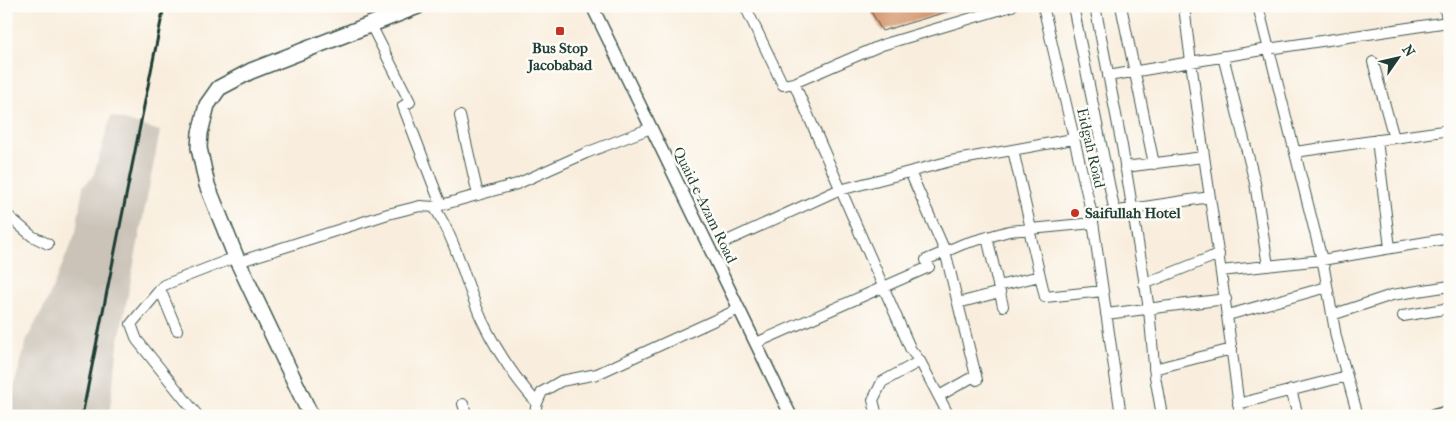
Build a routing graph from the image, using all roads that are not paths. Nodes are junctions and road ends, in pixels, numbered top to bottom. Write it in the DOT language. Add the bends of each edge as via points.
graph roads {
  1 [pos="418,6"];
  2 [pos="592,6"];
  3 [pos="744,6"];
  4 [pos="1012,6"];
  5 [pos="1043,6"];
  6 [pos="1073,6"];
  7 [pos="1095,6"];
  8 [pos="1121,6"];
  9 [pos="1184,6"];
  10 [pos="1258,6"];
  11 [pos="1444,6"];
  12 [pos="371,25"];
  13 [pos="1449,26"];
  14 [pos="1268,49"];
  15 [pos="1223,56"];
  16 [pos="1191,62"];
  17 [pos="1373,62"];
  18 [pos="1135,71"];
  19 [pos="1108,76"];
  20 [pos="794,82"];
  21 [pos="460,116"];
  22 [pos="650,128"];
  23 [pos="1450,130"];
  24 [pos="1394,138"];
  25 [pos="1073,139"];
  26 [pos="1377,140"];
  27 [pos="1013,150"];
  28 [pos="1295,152"];
  29 [pos="1203,157"];
  30 [pos="1154,164"];
  31 [pos="1125,167"];
  32 [pos="910,172"];
  33 [pos="841,190"];
  34 [pos="478,195"];
  35 [pos="1210,197"];
  36 [pos="437,206"];
  37 [pos="1132,211"];
  38 [pos="1115,213"];
  39 [pos="6,214"];
  40 [pos="1092,219"];
  41 [pos="1030,229"];
  42 [pos="987,237"];
  43 [pos="1450,238"];
  44 [pos="727,241"];
  45 [pos="48,244"];
  46 [pos="1390,248"];
  47 [pos="945,251"];
  48 [pos="1218,254"];
  49 [pos="237,259"];
  50 [pos="1322,260"];
  51 [pos="1268,266"];
  52 [pos="1221,271"];
  53 [pos="1040,276"];
  54 [pos="1144,284"];
  55 [pos="1450,286"];
  56 [pos="1327,287"];
  57 [pos="882,288"];
  58 [pos="160,289"];
  59 [pos="999,289"];
  60 [pos="1103,291"];
  61 [pos="1226,299"];
  62 [pos="958,304"];
  63 [pos="1003,306"];
  64 [pos="1450,308"];
  65 [pos="739,309"];
  66 [pos="1148,309"];
  67 [pos="1106,314"];
  68 [pos="1332,314"];
  69 [pos="1228,315"];
  70 [pos="1403,316"];
  71 [pos="177,330"];
  72 [pos="756,343"];
  73 [pos="1232,349"];
  74 [pos="920,361"];
  75 [pos="1154,368"];
  76 [pos="1347,376"];
  77 [pos="1291,390"];
  78 [pos="939,396"];
  79 [pos="537,403"];
  80 [pos="463,404"];
  81 [pos="1238,404"];
  82 [pos="1447,413"];
  83 [pos="789,415"];
  84 [pos="198,416"];
  85 [pos="311,416"];
  86 [pos="467,416"];
  87 [pos="534,416"];
  88 [pos="877,416"];
  89 [pos="949,416"];
  90 [pos="1121,416"];
  91 [pos="1162,416"];
  92 [pos="1240,416"];
  93 [pos="1298,416"];
  94 [pos="1358,416"];
  95 [pos="1433,416"];
  1 -- 12 [label="main road"];
  2 -- 22 [label="street, Quaid-e-Azam Road"];
  3 -- 20 [label="street" via="783,85"];
  4 -- 20 [label="street" via="882,45"];
  5 -- 25 [label="street, Eidgah Road"];
  6 -- 38 [label="street"];
  7 -- 19 [label="street"];
  8 -- 18 [label="street"];
  9 -- 16 [label="street"];
  10 -- 14 [label="street"];
  11 -- 13 [label="street"];
  12 -- 36 [label="street" via="410,102 403,106"];
  12 -- 49 [label="main road" via="251,71 219,88 207,105 199,148 207,185"];
  13 -- 14 [label="street"];
  14 -- 15 [label="street"];
  14 -- 28 [label="street"];
  15 -- 16 [label="street"];
  15 -- 51 [label="street" via="1255,183"];
  16 -- 18 [label="street"];
  16 -- 29 [label="street"];
  17 -- 24 [label="street"];
  18 -- 19 [label="street"];
  18 -- 30 [label="street"];
  19 -- 31 [label="street"];
  20 -- 33 [label="street"];
  21 -- 34 [label="street"];
  22 -- 34 [label="street" via="517,184"];
  22 -- 65 [label="street, Quaid-e-Azam Road"];
  23 -- 24 [label="street"];
  24 -- 26 [label="street"];
  25 -- 27 [label="street"];
  25 -- 40 [label="street, Eidgah Road"];
  26 -- 28 [label="street"];
  26 -- 46 [label="street"];
  27 -- 32 [label="street"];
  27 -- 41 [label="street"];
  28 -- 50 [label="street"];
  29 -- 30 [label="street"];
  29 -- 35 [label="street"];
  30 -- 31 [label="street"];
  31 -- 37 [label="street"];
  32 -- 33 [label="street"];
  32 -- 47 [label="street"];
  33 -- 44 [label="street"];
  33 -- 57 [label="street"];
  34 -- 36 [label="street"];
  35 -- 37 [label="street"];
  35 -- 48 [label="street"];
  36 -- 49 [label="street" via="420,206 388,214"];
  36 -- 79 [label="street" via="482,320 508,368"];
  37 -- 38 [label="street"];
  37 -- 54 [label="street"];
  38 -- 40 [label="street"];
  39 -- 45 [label="street" via="32,236"];
  40 -- 41 [label="street"];
  40 -- 60 [label="street, Eidgah Road"];
  41 -- 42 [label="street"];
  41 -- 53 [label="street"];
  42 -- 47 [label="street"];
  42 -- 59 [label="street"];
  43 -- 46 [label="street"];
  46 -- 50 [label="street"];
  47 -- 57 [label="street" via="926,260 930,267"];
  47 -- 62 [label="street"];
  48 -- 52 [label="street"];
  48 -- 54 [label="street"];
  49 -- 58 [label="street"];
  49 -- 85 [label="main road"];
  50 -- 51 [label="street"];
  50 -- 56 [label="street"];
  51 -- 52 [label="street"];
  52 -- 61 [label="street"];
  53 -- 59 [label="street"];
  53 -- 60 [label="street" via="1044,296"];
  54 -- 66 [label="street"];
  55 -- 68 [label="street" via="1392,295"];
  56 -- 68 [label="street"];
  56 -- 69 [label="street"];
  57 -- 72 [label="street"];
  57 -- 74 [label="street" via="911,350"];
  58 -- 71 [label="street"];
  58 -- 84 [label="street" via="131,324 137,340"];
  59 -- 62 [label="street"];
  59 -- 63 [label="street"];
  60 -- 67 [label="street, Eidgah Road"];
  61 -- 66 [label="street"];
  61 -- 69 [label="street"];
  62 -- 78 [label="street" via="976,377"];
  64 -- 70 [label="street"];
  65 -- 72 [label="street, Quaid-e-Azam Road"];
  65 -- 79 [label="street" via="597,374 562,381 542,392"];
  66 -- 67 [label="street"];
  66 -- 75 [label="street"];
  67 -- 90 [label="street, Eidgah Road"];
  68 -- 76 [label="street"];
  69 -- 73 [label="street"];
  72 -- 83 [label="street, Quaid-e-Azam Road"];
  73 -- 75 [label="street"];
  73 -- 81 [label="street"];
  74 -- 78 [label="street"];
  74 -- 88 [label="street" via="882,382 874,400"];
  75 -- 91 [label="street"];
  76 -- 77 [label="street"];
  76 -- 94 [label="street"];
  77 -- 81 [label="street"];
  77 -- 93 [label="street"];
  78 -- 89 [label="street"];
  79 -- 87 [label="street"];
  80 -- 86 [label="street"];
  81 -- 92 [label="street"];
  82 -- 95 [label="street"];
}
